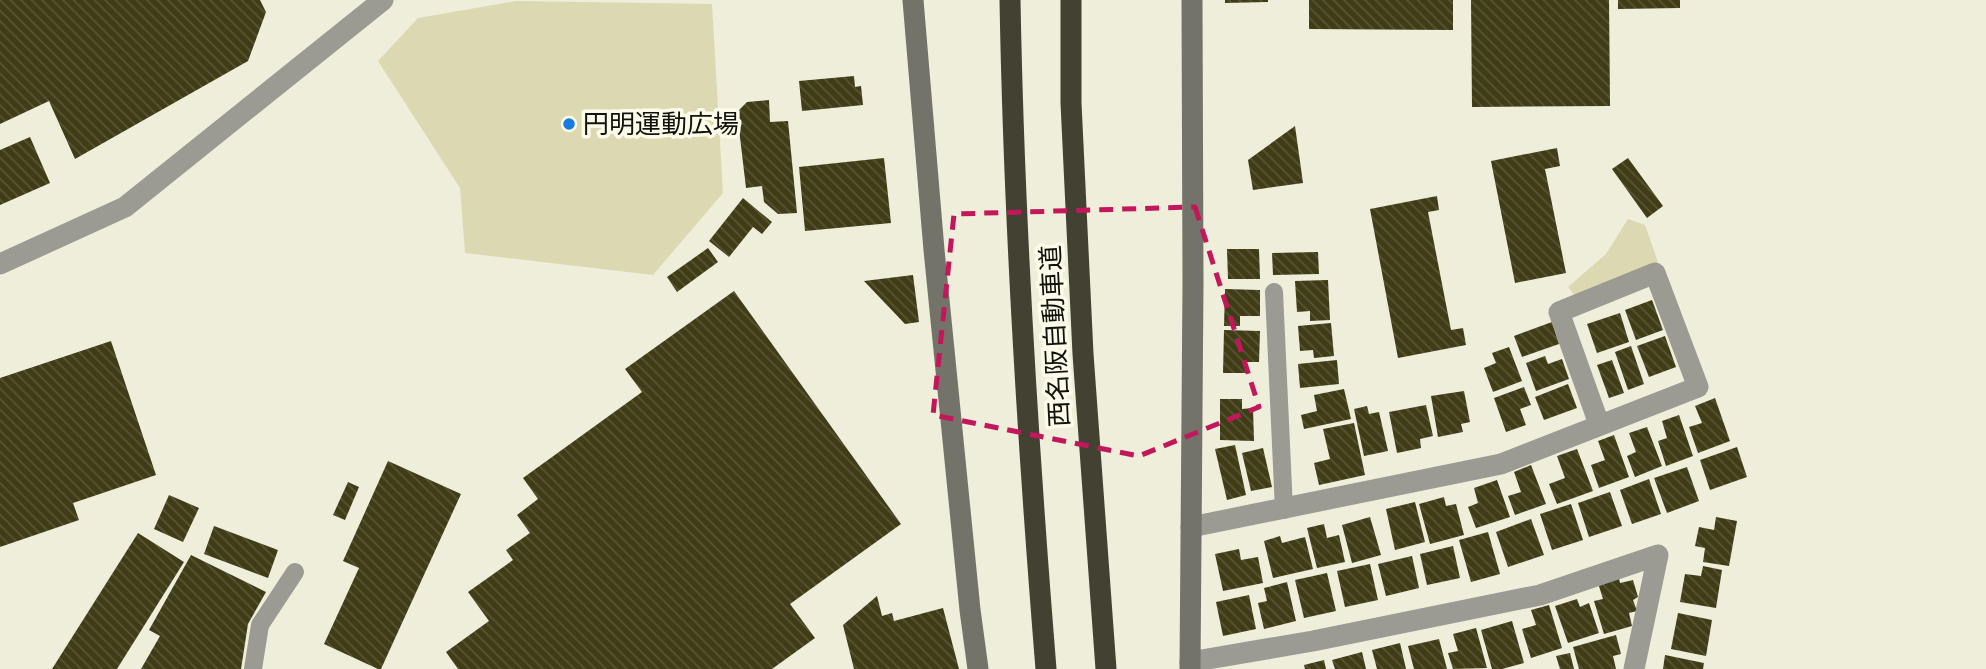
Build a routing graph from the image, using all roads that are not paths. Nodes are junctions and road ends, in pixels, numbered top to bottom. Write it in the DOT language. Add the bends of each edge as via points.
graph roads {
  1 [pos="383,0"];
  2 [pos="913,0"];
  3 [pos="1010,0"];
  4 [pos="1071,0"];
  5 [pos="1192,0"];
  6 [pos="0,264"];
  7 [pos="1274,292"];
  8 [pos="1599,424"];
  9 [pos="1283,510"];
  10 [pos="1191,527"];
  11 [pos="295,572"];
  12 [pos="1190,666"];
  13 [pos="253,669"];
  14 [pos="978,669"];
  15 [pos="1046,669"];
  16 [pos="1106,669"];
  17 [pos="1633,669"];
  1 -- 6 [label="street" via="125,207"];
  2 -- 14 [label="street" via="935,264"];
  3 -- 15 [label="highway, 西名阪自動車道" via="1016,181"];
  4 -- 16 [label="highway, 西名阪自動車道" via="1083,354"];
  5 -- 10 [label="street"];
  7 -- 9 [label="lane"];
  8 -- 8 [label="street" via="1698,387 1655,273 1559,312"];
  8 -- 9 [label="street" via="1501,464"];
  9 -- 10 [label="street"];
  10 -- 12 [label="street"];
  11 -- 13 [label="lane" via="260,625"];
  12 -- 17 [label="street" via="1540,594 1658,555"];
}
